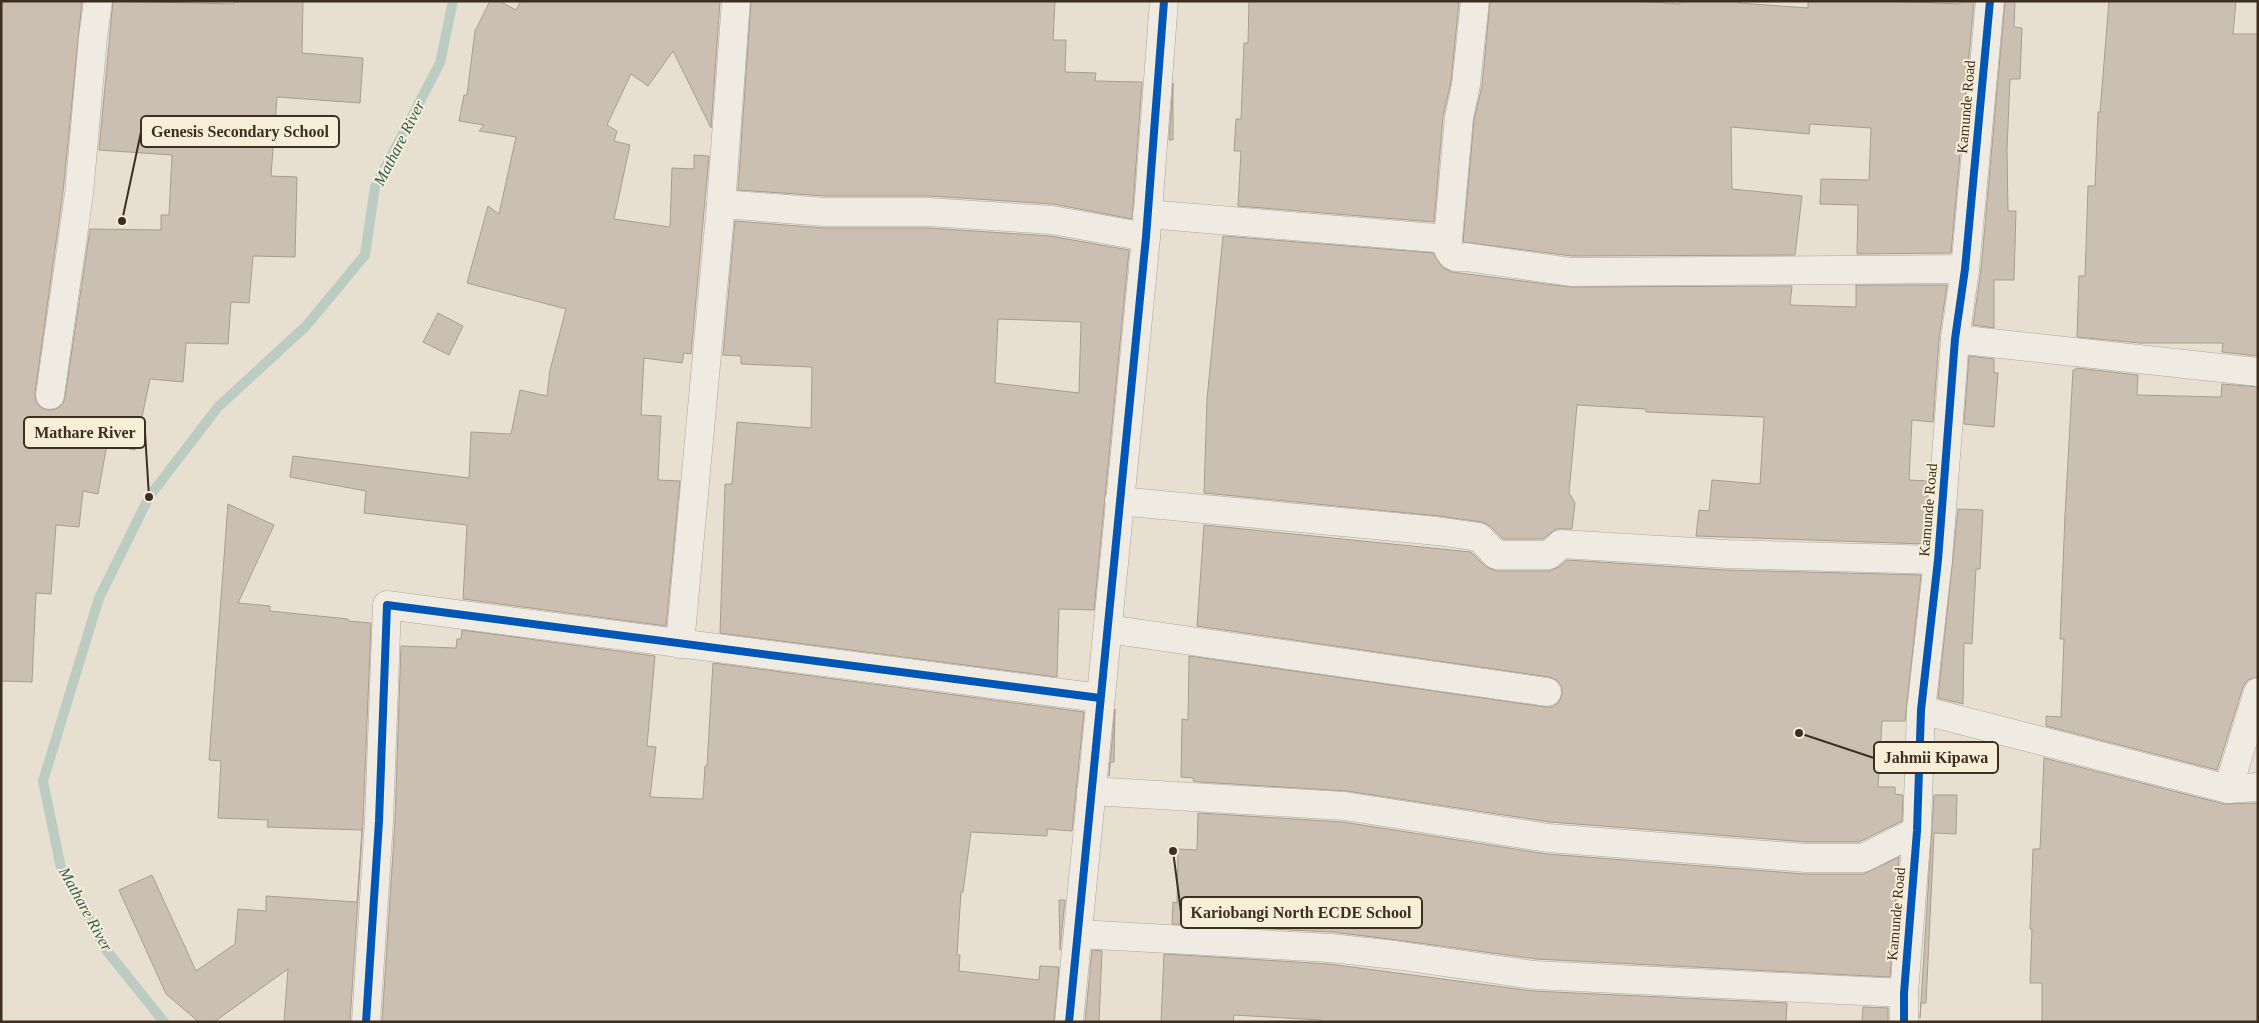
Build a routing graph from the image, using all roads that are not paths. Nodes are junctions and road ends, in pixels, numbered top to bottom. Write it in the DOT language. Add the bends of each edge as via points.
graph roads {
  1 [pos="98,1"];
  2 [pos="736,1"];
  3 [pos="1164,1"];
  4 [pos="1475,1"];
  5 [pos="1990,1"];
  6 [pos="720,204"];
  7 [pos="1147,225"];
  8 [pos="1448,239"];
  9 [pos="1965,270"];
  10 [pos="1955,339"];
  11 [pos="2258,372"];
  12 [pos="50,395"];
  13 [pos="1119,501"];
  14 [pos="1938,560"];
  15 [pos="1108,629"];
  16 [pos="680,644"];
  17 [pos="1547,692"];
  18 [pos="2258,692"];
  19 [pos="1100,698"];
  20 [pos="1921,710"];
  21 [pos="2258,787"];
  22 [pos="2228,789"];
  23 [pos="1091,790"];
  24 [pos="1917,831"];
  25 [pos="1078,934"];
  26 [pos="1904,993"];
  27 [pos="366,1022"];
  28 [pos="1069,1022"];
  29 [pos="1904,1022"];
  1 -- 12 [label="street" via="79,194"];
  2 -- 6 [label="street"];
  3 -- 7 [label="street"];
  4 -- 8 [label="street" via="1459,118"];
  5 -- 9 [label="street, Kamunde Road"];
  6 -- 7 [label="street" via="825,212 928,212"];
  6 -- 16 [label="street"];
  7 -- 8 [label="street"];
  7 -- 13 [label="street"];
  8 -- 9 [label="street" via="1447,249 1452,256 1459,258 1571,272"];
  9 -- 10 [label="street, Kamunde Road"];
  10 -- 11 [label="street"];
  10 -- 14 [label="street, Kamunde Road"];
  13 -- 14 [label="street" via="1479,537 1496,555 1550,555 1561,544 1728,554"];
  13 -- 15 [label="street"];
  14 -- 20 [label="street, Kamunde Road"];
  15 -- 17 [label="street"];
  15 -- 19 [label="street"];
  16 -- 19 [label="street"];
  16 -- 27 [label="street" via="387,605 379,822"];
  18 -- 22 [label="street"];
  19 -- 23 [label="street"];
  20 -- 22 [label="street"];
  20 -- 24 [label="street, Kamunde Road"];
  21 -- 22 [label="street"];
  23 -- 24 [label="street" via="1345,806 1548,838 1806,858 1863,858"];
  23 -- 25 [label="street"];
  24 -- 26 [label="street, Kamunde Road"];
  25 -- 26 [label="street" via="1330,948 1534,975"];
  25 -- 28 [label="street"];
  26 -- 29 [label="street, Kamunde Road"];
}
